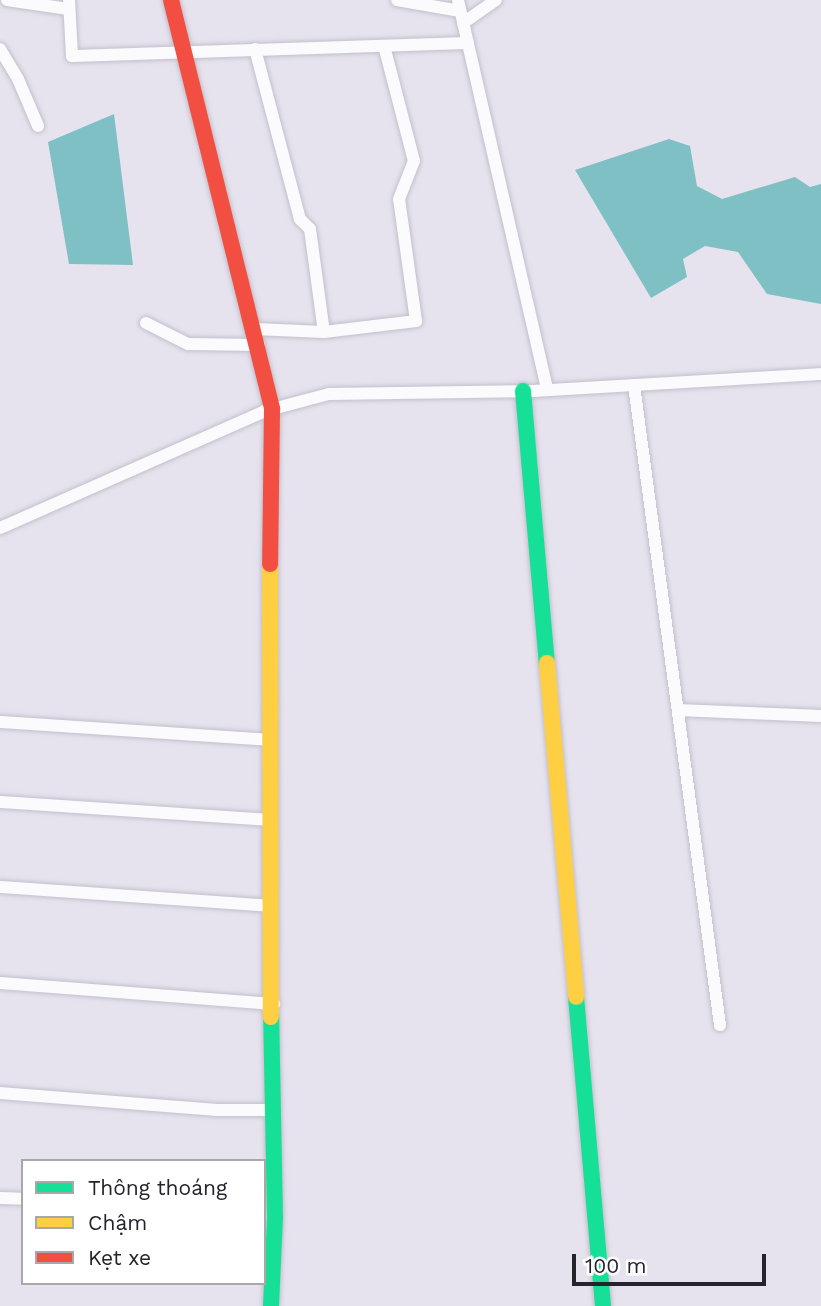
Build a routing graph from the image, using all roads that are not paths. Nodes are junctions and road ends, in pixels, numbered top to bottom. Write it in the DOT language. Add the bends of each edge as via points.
graph roads {
  1 [pos="7,0"];
  2 [pos="171,0"];
  3 [pos="397,0"];
  4 [pos="496,0"];
  5 [pos="69,4"];
  6 [pos="460,11"];
  7 [pos="468,43"];
  8 [pos="384,46"];
  9 [pos="0,49"];
  10 [pos="255,49"];
  11 [pos="181,51"];
  12 [pos="37,127"];
  13 [pos="146,323"];
  14 [pos="255,329"];
  15 [pos="324,332"];
  16 [pos="259,345"];
  17 [pos="821,374"];
  18 [pos="634,384"];
  19 [pos="547,390"];
  20 [pos="523,391"];
  21 [pos="272,409"];
  22 [pos="0,528"];
  23 [pos="678,710"];
  24 [pos="821,716"];
  25 [pos="0,722"];
  26 [pos="269,740"];
  27 [pos="0,802"];
  28 [pos="268,820"];
  29 [pos="0,887"];
  30 [pos="270,906"];
  31 [pos="0,984"];
  32 [pos="274,1004"];
  33 [pos="720,1025"];
  34 [pos="0,1093"];
  35 [pos="274,1110"];
  36 [pos="0,1198"];
  37 [pos="21,1199"];
  38 [pos="270,1217"];
  39 [pos="271,1306"];
  40 [pos="603,1306"];
  1 -- 5 [label="street"];
  2 -- 11 [label="street"];
  3 -- 6 [label="street"];
  4 -- 6 [label="street"];
  5 -- 11 [label="street" via="72,56"];
  6 -- 7 [label="street"];
  7 -- 8 [label="street"];
  7 -- 19 [label="street"];
  8 -- 10 [label="street"];
  8 -- 15 [label="street" via="414,162 399,199 416,321"];
  9 -- 12 [label="street"];
  10 -- 11 [label="street"];
  10 -- 15 [label="street" via="300,219 310,229"];
  11 -- 14 [label="street"];
  13 -- 16 [label="street" via="188,344"];
  14 -- 15 [label="street"];
  14 -- 16 [label="street"];
  16 -- 21 [label="street"];
  17 -- 18 [label="street"];
  18 -- 19 [label="street"];
  18 -- 23 [label="street"];
  19 -- 20 [label="street"];
  20 -- 21 [label="street" via="329,394"];
  20 -- 40 [label="street"];
  21 -- 22 [label="street"];
  21 -- 26 [label="street"];
  23 -- 24 [label="street"];
  23 -- 33 [label="street"];
  25 -- 26 [label="street"];
  26 -- 28 [label="street"];
  27 -- 28 [label="street"];
  28 -- 30 [label="street"];
  29 -- 30 [label="street"];
  30 -- 32 [label="street"];
  31 -- 32 [label="street"];
  32 -- 35 [label="street"];
  34 -- 35 [label="street" via="217,1110"];
  35 -- 38 [label="street"];
  36 -- 37 [label="street"];
  38 -- 39 [label="street"];
}
